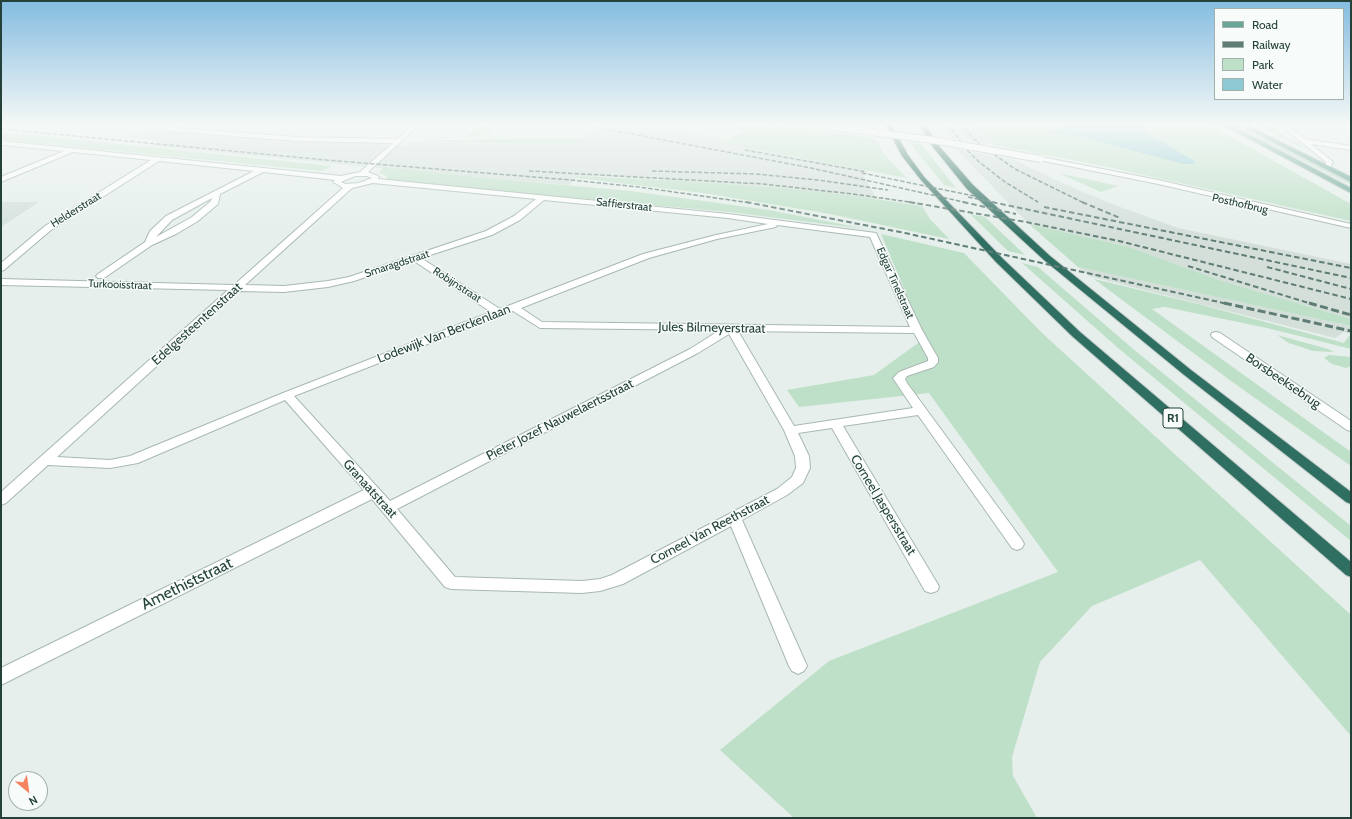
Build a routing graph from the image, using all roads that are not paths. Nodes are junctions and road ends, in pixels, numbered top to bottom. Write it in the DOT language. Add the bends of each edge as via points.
graph roads {
  1 [pos="43,162"];
  2 [pos="153,162"];
  3 [pos="192,162"];
  4 [pos="375,162"];
  5 [pos="910,162"];
  6 [pos="949,162"];
  7 [pos="1056,162"];
  8 [pos="1296,162"];
  9 [pos="1316,162"];
  10 [pos="1330,162"];
  11 [pos="1327,168"];
  12 [pos="263,169"];
  13 [pos="363,173"];
  14 [pos="341,178"];
  15 [pos="1130,178"];
  16 [pos="1,180"];
  17 [pos="1351,180"];
  18 [pos="373,182"];
  19 [pos="350,186"];
  20 [pos="1351,191"];
  21 [pos="218,193"];
  22 [pos="543,197"];
  23 [pos="731,221"];
  24 [pos="784,223"];
  25 [pos="1351,226"];
  26 [pos="1351,230"];
  27 [pos="739,232"];
  28 [pos="874,235"];
  29 [pos="149,243"];
  30 [pos="415,258"];
  31 [pos="1,268"];
  32 [pos="101,276"];
  33 [pos="1,282"];
  34 [pos="238,288"];
  35 [pos="514,307"];
  36 [pos="499,313"];
  37 [pos="731,328"];
  38 [pos="917,330"];
  39 [pos="1216,335"];
  40 [pos="287,395"];
  41 [pos="921,411"];
  42 [pos="835,423"];
  43 [pos="1351,427"];
  44 [pos="790,430"];
  45 [pos="44,461"];
  46 [pos="373,492"];
  47 [pos="1351,499"];
  48 [pos="1,500"];
  49 [pos="388,508"];
  50 [pos="734,517"];
  51 [pos="1017,544"];
  52 [pos="1351,571"];
  53 [pos="451,583"];
  54 [pos="931,587"];
  55 [pos="798,666"];
  56 [pos="1,677"];
  1 -- 16 [label="street"];
  2 -- 31 [label="street, Helderstraat" via="48,228"];
  3 -- 12 [label="street"];
  4 -- 13 [label="street"];
  5 -- 52 [label="highway, R1" via="955,215 1076,334"];
  6 -- 47 [label="highway" via="970,187 1053,263 1187,372"];
  7 -- 15 [label="street, Posthofbrug, bridge"];
  8 -- 20 [label="main road"];
  9 -- 11 [label="main road"];
  10 -- 11 [label="street"];
  11 -- 17 [label="main road"];
  12 -- 14 [label="street"];
  12 -- 21 [label="street"];
  13 -- 14 [label="street"];
  13 -- 18 [label="street" via="375,175"];
  14 -- 19 [label="street" via="338,184"];
  15 -- 25 [label="street, Posthofbrug"];
  15 -- 26 [label="street, Posthofbrug"];
  18 -- 19 [label="street, Saffierstraat"];
  18 -- 22 [label="street, Saffierstraat"];
  19 -- 34 [label="street, Edelgesteentenstraat"];
  21 -- 29 [label="street" via="169,218 153,234"];
  21 -- 29 [label="street" via="215,202 195,219"];
  22 -- 24 [label="street, Saffierstraat"];
  22 -- 30 [label="street, Smaragdstraat" via="517,218 494,231"];
  23 -- 27 [label="street"];
  24 -- 27 [label="street, Lodewijk Van Berckenlaan"];
  24 -- 28 [label="street, Saffierstraat"];
  27 -- 35 [label="street, Lodewijk Van Berckenlaan" via="646,256"];
  28 -- 38 [label="street, Edgar Tinelstraat"];
  29 -- 32 [label="street"];
  30 -- 34 [label="street, Smaragdstraat" via="352,279 328,284 284,289"];
  30 -- 36 [label="street, Robijnstraat"];
  33 -- 34 [label="street, Turkooisstraat"];
  34 -- 45 [label="street, Edelgesteentenstraat"];
  35 -- 36 [label="street, Lodewijk Van Berckenlaan"];
  35 -- 37 [label="street, Jules Bilmeyerstraat" via="540,325"];
  36 -- 40 [label="street, Lodewijk Van Berckenlaan"];
  37 -- 38 [label="street, Jules Bilmeyerstraat"];
  37 -- 44 [label="street, Corneel Van Reethstraat"];
  37 -- 49 [label="street, Pieter Jozef Nauwelaertsstraat" via="694,351"];
  38 -- 41 [label="street" via="933,362 899,378"];
  39 -- 43 [label="street, Borsbeeksebrug"];
  40 -- 45 [label="street, Lodewijk Van Berckenlaan" via="132,460 110,464"];
  40 -- 46 [label="street, Granaatstraat"];
  41 -- 42 [label="street"];
  41 -- 51 [label="street"];
  42 -- 44 [label="street"];
  42 -- 54 [label="street, Corneel Jaspersstraat"];
  44 -- 50 [label="street, Corneel Van Reethstraat" via="802,456 803,468 798,480 782,492"];
  45 -- 48 [label="street, Edelgesteentenstraat"];
  46 -- 49 [label="street, Granaatstraat"];
  46 -- 56 [label="street, Amethiststraat"];
  49 -- 53 [label="street, Granaatstraat"];
  50 -- 53 [label="street, Corneel Van Reethstraat" via="617,580 600,585 582,587"];
  50 -- 55 [label="street"];
}
